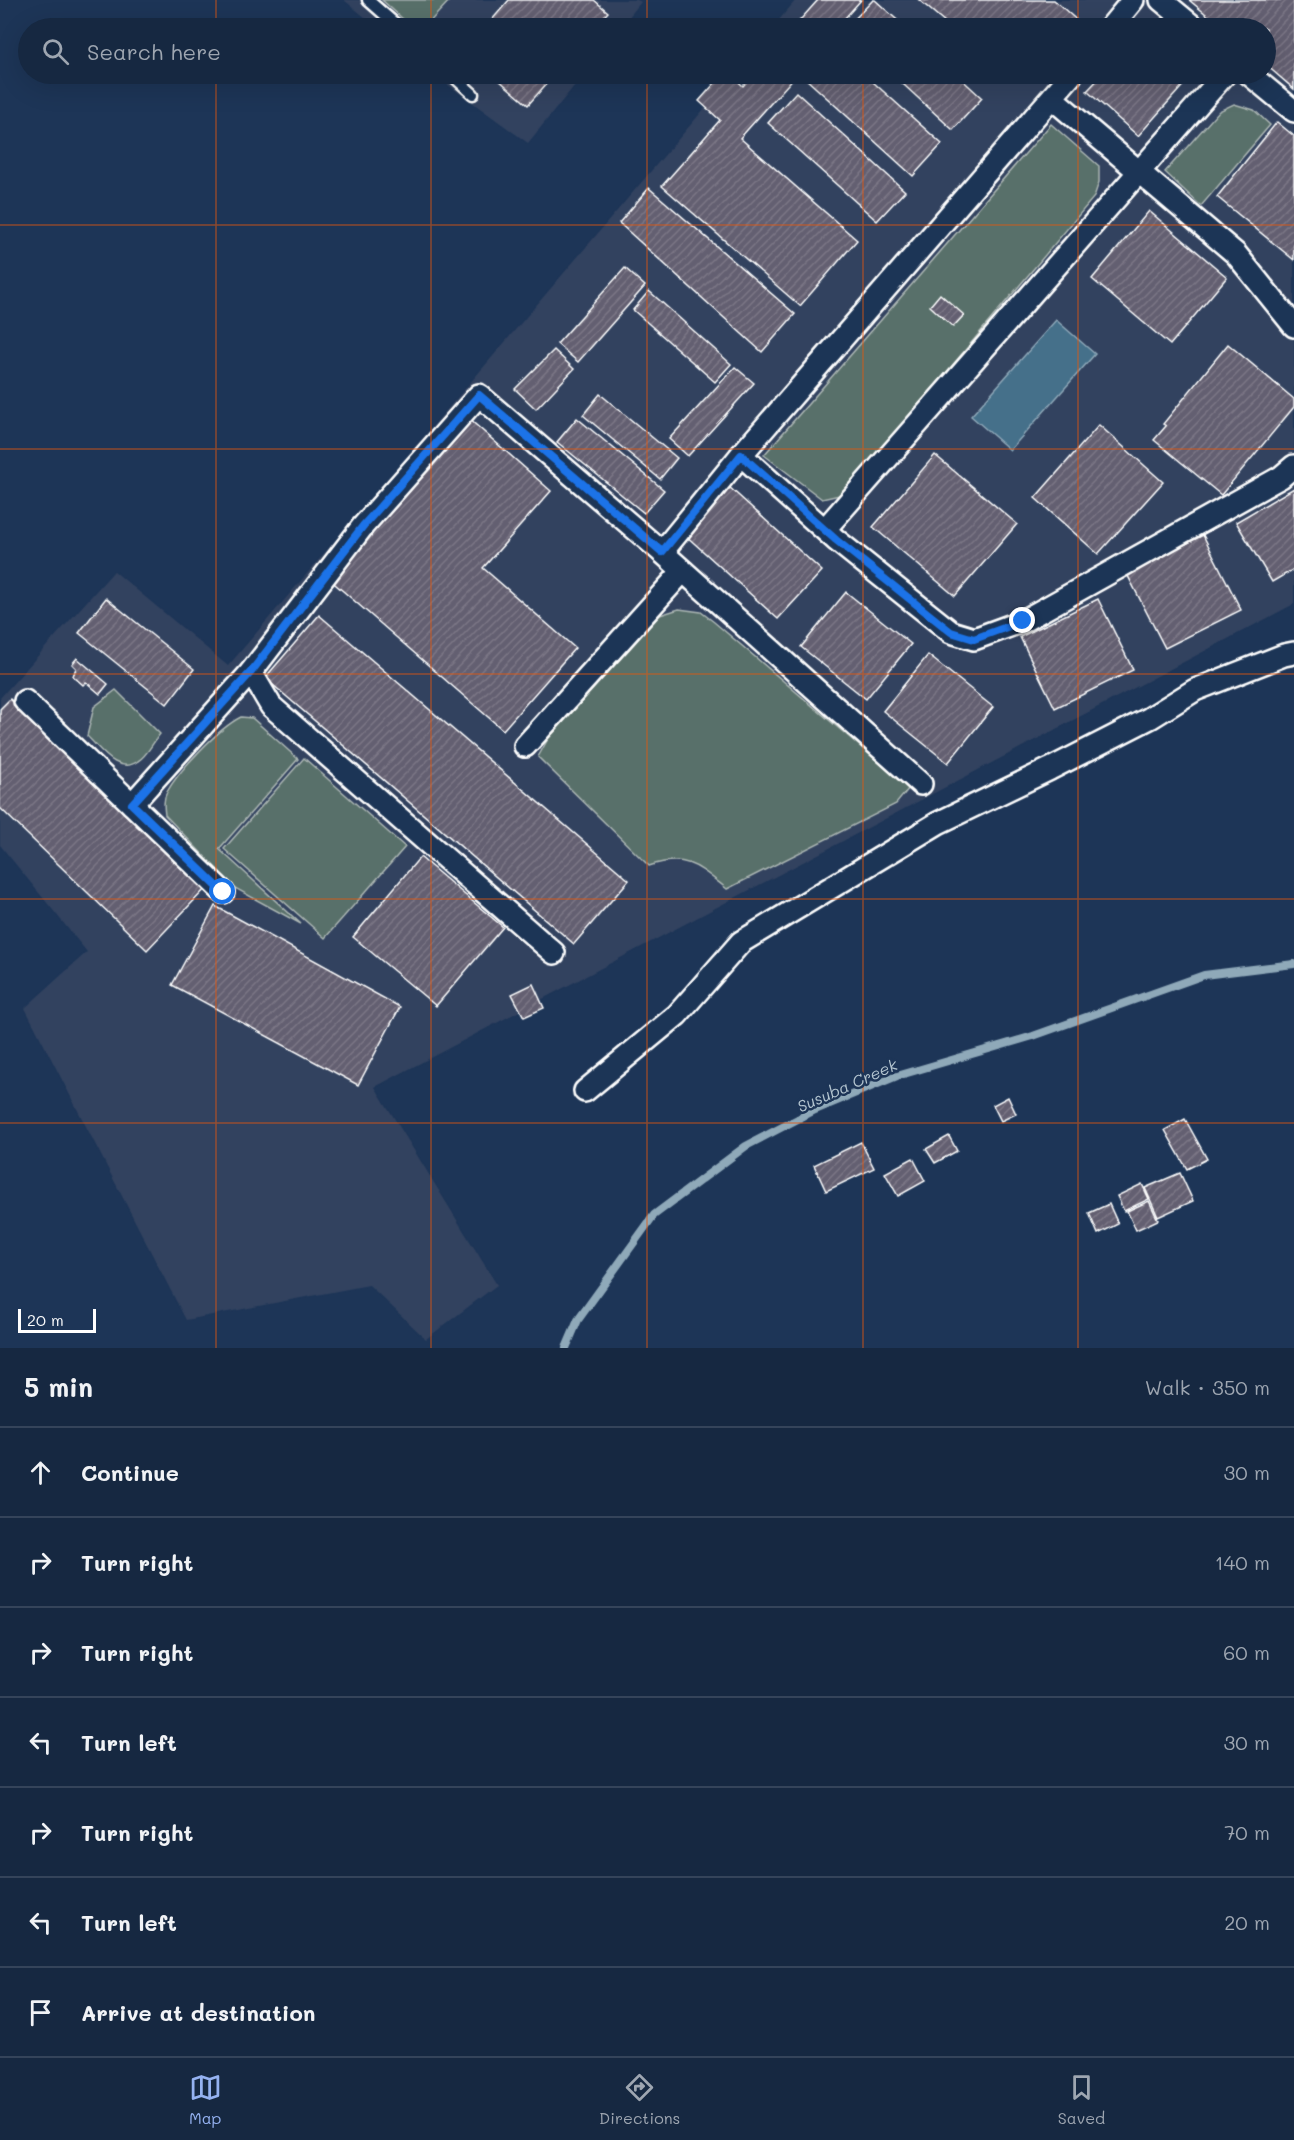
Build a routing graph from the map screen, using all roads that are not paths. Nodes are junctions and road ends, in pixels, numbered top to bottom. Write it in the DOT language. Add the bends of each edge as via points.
graph roads {
  1 [pos="368,0"];
  2 [pos="1133,0"];
  3 [pos="1161,0"];
  4 [pos="389,18"];
  5 [pos="1118,18"];
  6 [pos="1183,18"];
  7 [pos="462,84"];
  8 [pos="1064,84"];
  9 [pos="1216,84"];
  10 [pos="1262,84"];
  11 [pos="473,94"];
  12 [pos="1052,98"];
  13 [pos="1294,111"];
  14 [pos="1140,172"];
  15 [pos="1294,326"];
  16 [pos="741,455"];
  17 [pos="1294,466"];
  18 [pos="825,529"];
  19 [pos="662,552"];
  20 [pos="683,571"];
  21 [pos="1294,653"];
  22 [pos="251,672"];
  23 [pos="25,701"];
  24 [pos="525,746"];
  25 [pos="921,784"];
  26 [pos="132,804"];
  27 [pos="223,892"];
  28 [pos="555,953"];
  29 [pos="585,1091"];
  1 -- 4 [label="lane"];
  2 -- 5 [label="street"];
  3 -- 6 [label="street"];
  7 -- 11 [label="lane"];
  8 -- 12 [label="street"];
  9 -- 14 [label="street"];
  10 -- 13 [label="street"];
  12 -- 14 [label="street"];
  12 -- 16 [label="street"];
  14 -- 15 [label="street" via="1236,254"];
  14 -- 18 [label="street"];
  16 -- 18 [label="street"];
  16 -- 19 [label="street"];
  17 -- 18 [label="street" via="1281,477 1023,621 974,639 951,632"];
  19 -- 20 [label="street"];
  19 -- 22 [label="street" via="479,395 363,526"];
  20 -- 24 [label="street"];
  20 -- 25 [label="street"];
  21 -- 29 [label="street" via="1195,690 1150,718 938,823 846,877 741,942 677,1015"];
  22 -- 26 [label="street"];
  22 -- 28 [label="street" via="271,706"];
  23 -- 26 [label="street"];
  26 -- 27 [label="street"];
}
